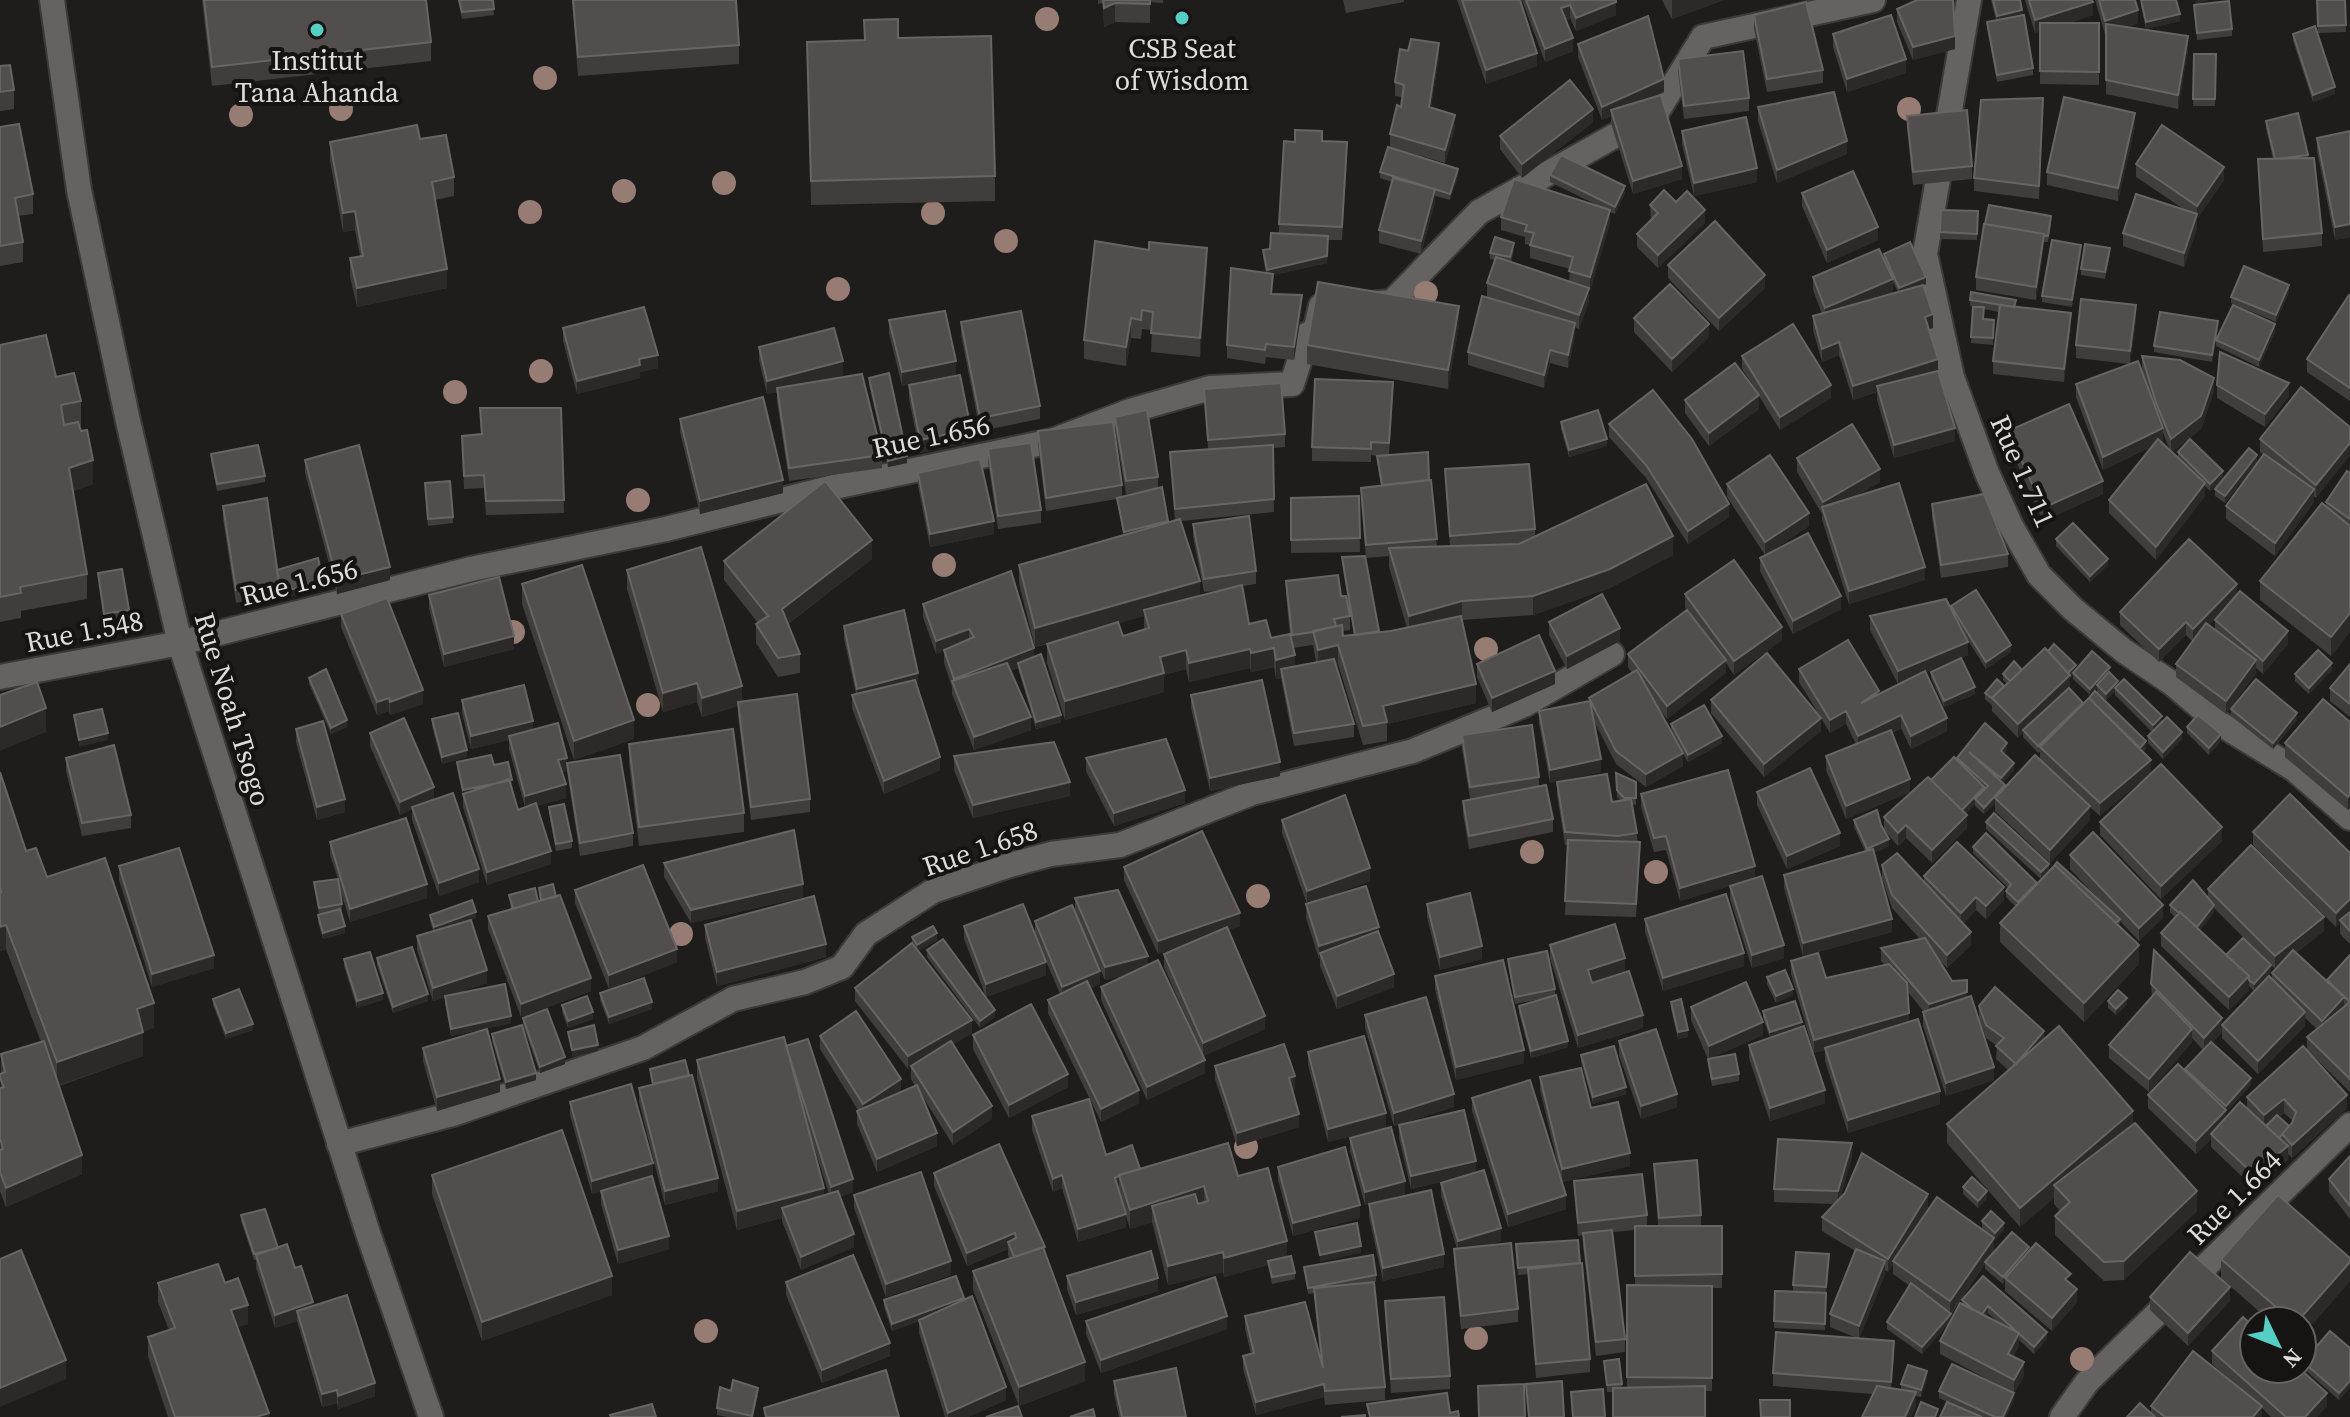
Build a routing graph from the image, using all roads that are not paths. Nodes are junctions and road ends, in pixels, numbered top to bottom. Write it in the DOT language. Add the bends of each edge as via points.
graph roads {
  1 [pos="52,0"];
  2 [pos="1873,0"];
  3 [pos="1969,0"];
  4 [pos="180,643"];
  5 [pos="1612,654"];
  6 [pos="0,677"];
  7 [pos="2350,818"];
  8 [pos="2350,1125"];
  9 [pos="339,1144"];
  10 [pos="431,1417"];
  11 [pos="2062,1417"];
  1 -- 4 [label="street, Rue Noah Tsogo" via="79,190"];
  2 -- 4 [label="street, Rue 1.656" via="1703,37 1657,112 1479,212 1392,302 1321,306 1292,384 1210,388 1052,441 471,569"];
  3 -- 7 [label="street, Rue 1.711" via="1925,254 1952,377 2005,513 2039,575 2073,609 2219,723 2294,769"];
  4 -- 6 [label="street, Rue 1.548"];
  4 -- 9 [label="street, Rue Noah Tsogo"];
  5 -- 9 [label="street, Rue 1.658" via="1524,705 1413,751 1252,793 1120,845 1051,854 933,891 866,934 842,967 733,999 643,1048 453,1114"];
  8 -- 11 [label="street, Rue 1.664" via="2087,1382"];
  9 -- 10 [label="street, Rue Noah Tsogo"];
}
